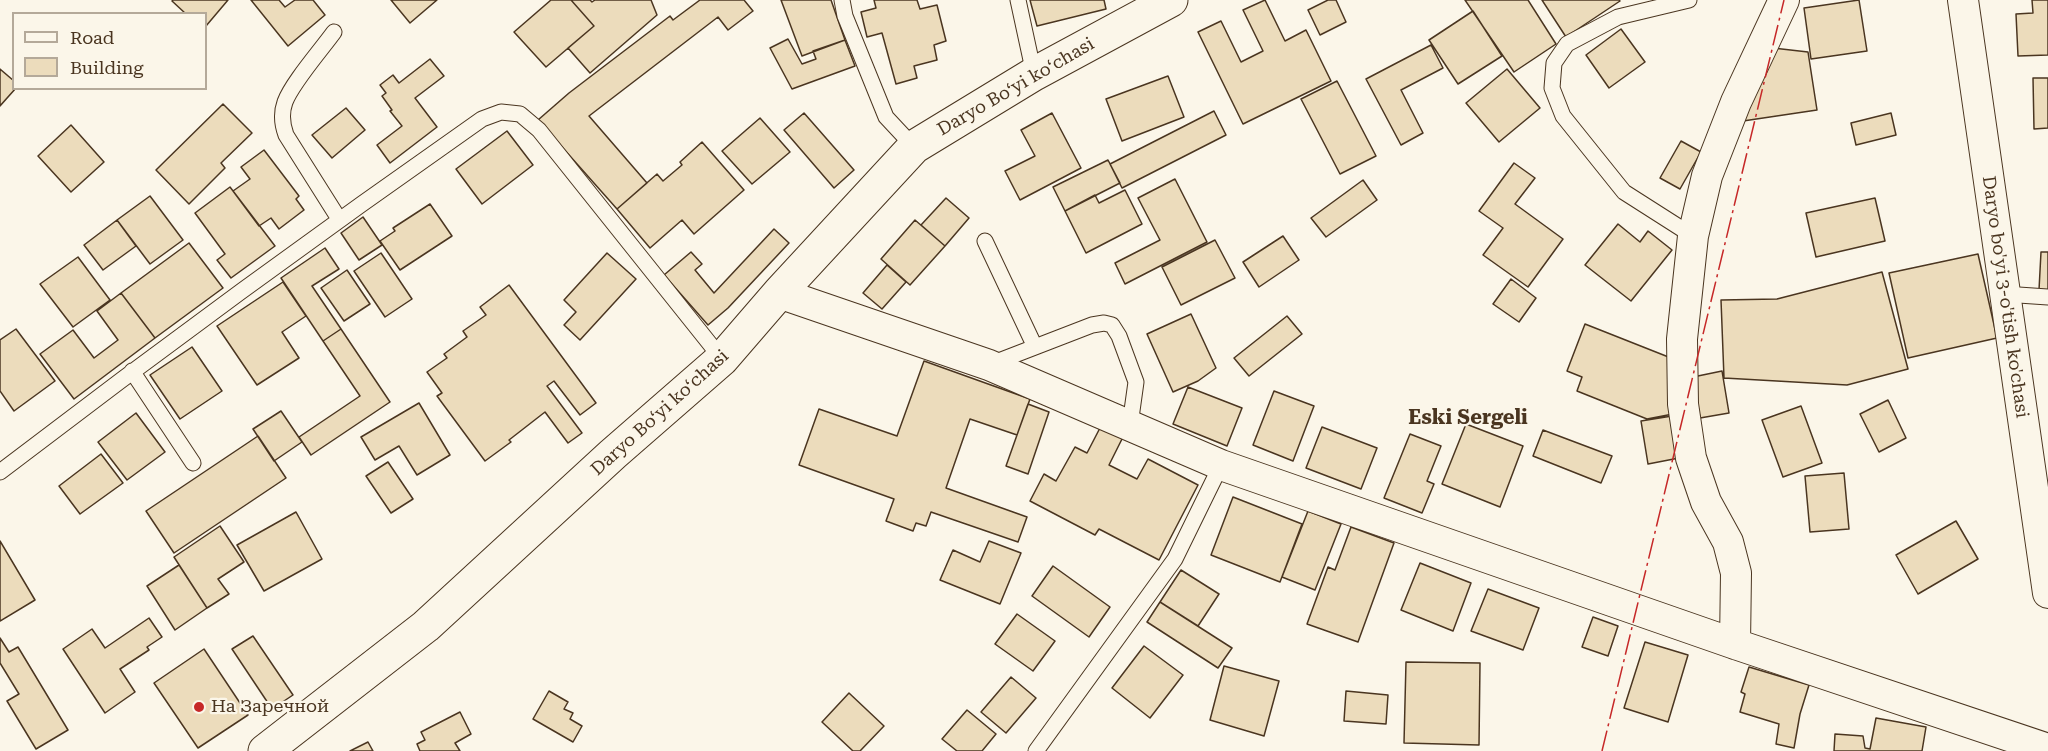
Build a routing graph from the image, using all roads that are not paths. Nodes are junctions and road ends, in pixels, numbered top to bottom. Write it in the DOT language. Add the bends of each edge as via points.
graph roads {
  1 [pos="842,0"];
  2 [pos="1018,0"];
  3 [pos="1171,0"];
  4 [pos="1689,0"];
  5 [pos="1784,0"];
  6 [pos="1962,0"];
  7 [pos="334,32"];
  8 [pos="1034,74"];
  9 [pos="914,147"];
  10 [pos="339,219"];
  11 [pos="1693,236"];
  12 [pos="985,241"];
  13 [pos="779,293"];
  14 [pos="2004,294"];
  15 [pos="2048,297"];
  16 [pos="1035,347"];
  17 [pos="722,359"];
  18 [pos="989,365"];
  19 [pos="132,371"];
  20 [pos="1130,425"];
  21 [pos="193,463"];
  22 [pos="1221,465"];
  23 [pos="0,472"];
  24 [pos="2048,593"];
  25 [pos="1735,644"];
  26 [pos="2048,748"];
  27 [pos="265,751"];
  28 [pos="1036,751"];
  1 -- 9 [label="lane" via="886,117"];
  2 -- 8 [label="lane"];
  3 -- 8 [label="street, Daryo Boʻyi koʻchasi"];
  4 -- 11 [label="lane" via="1618,17 1567,44 1554,63 1552,88 1563,116 1624,192"];
  5 -- 11 [label="street" via="1736,102 1707,176"];
  6 -- 14 [label="street, Daryo bo'yi 3-o'tish ko'chasi"];
  7 -- 10 [label="lane" via="290,92 283,124 286,135"];
  8 -- 9 [label="street, Daryo Boʻyi koʻchasi"];
  9 -- 13 [label="street, Daryo Boʻyi koʻchasi"];
  10 -- 17 [label="lane" via="482,119 501,112 520,114 539,130"];
  10 -- 19 [label="lane"];
  11 -- 25 [label="street" via="1682,339 1683,404 1691,458 1706,502 1728,542 1736,573"];
  12 -- 16 [label="lane"];
  13 -- 17 [label="street, Daryo Boʻyi koʻchasi"];
  13 -- 18 [label="street"];
  14 -- 15 [label="lane"];
  14 -- 24 [label="street, Daryo bo'yi 3-o'tish ko'chasi"];
  16 -- 18 [label="lane"];
  16 -- 20 [label="lane" via="1092,325 1112,325 1136,382"];
  17 -- 27 [label="street, Daryo Boʻyi koʻchasi" via="426,626"];
  18 -- 20 [label="street"];
  19 -- 21 [label="lane"];
  19 -- 23 [label="lane"];
  20 -- 22 [label="street"];
  22 -- 25 [label="street"];
  22 -- 28 [label="lane" via="1175,559"];
  25 -- 26 [label="street"];
}
